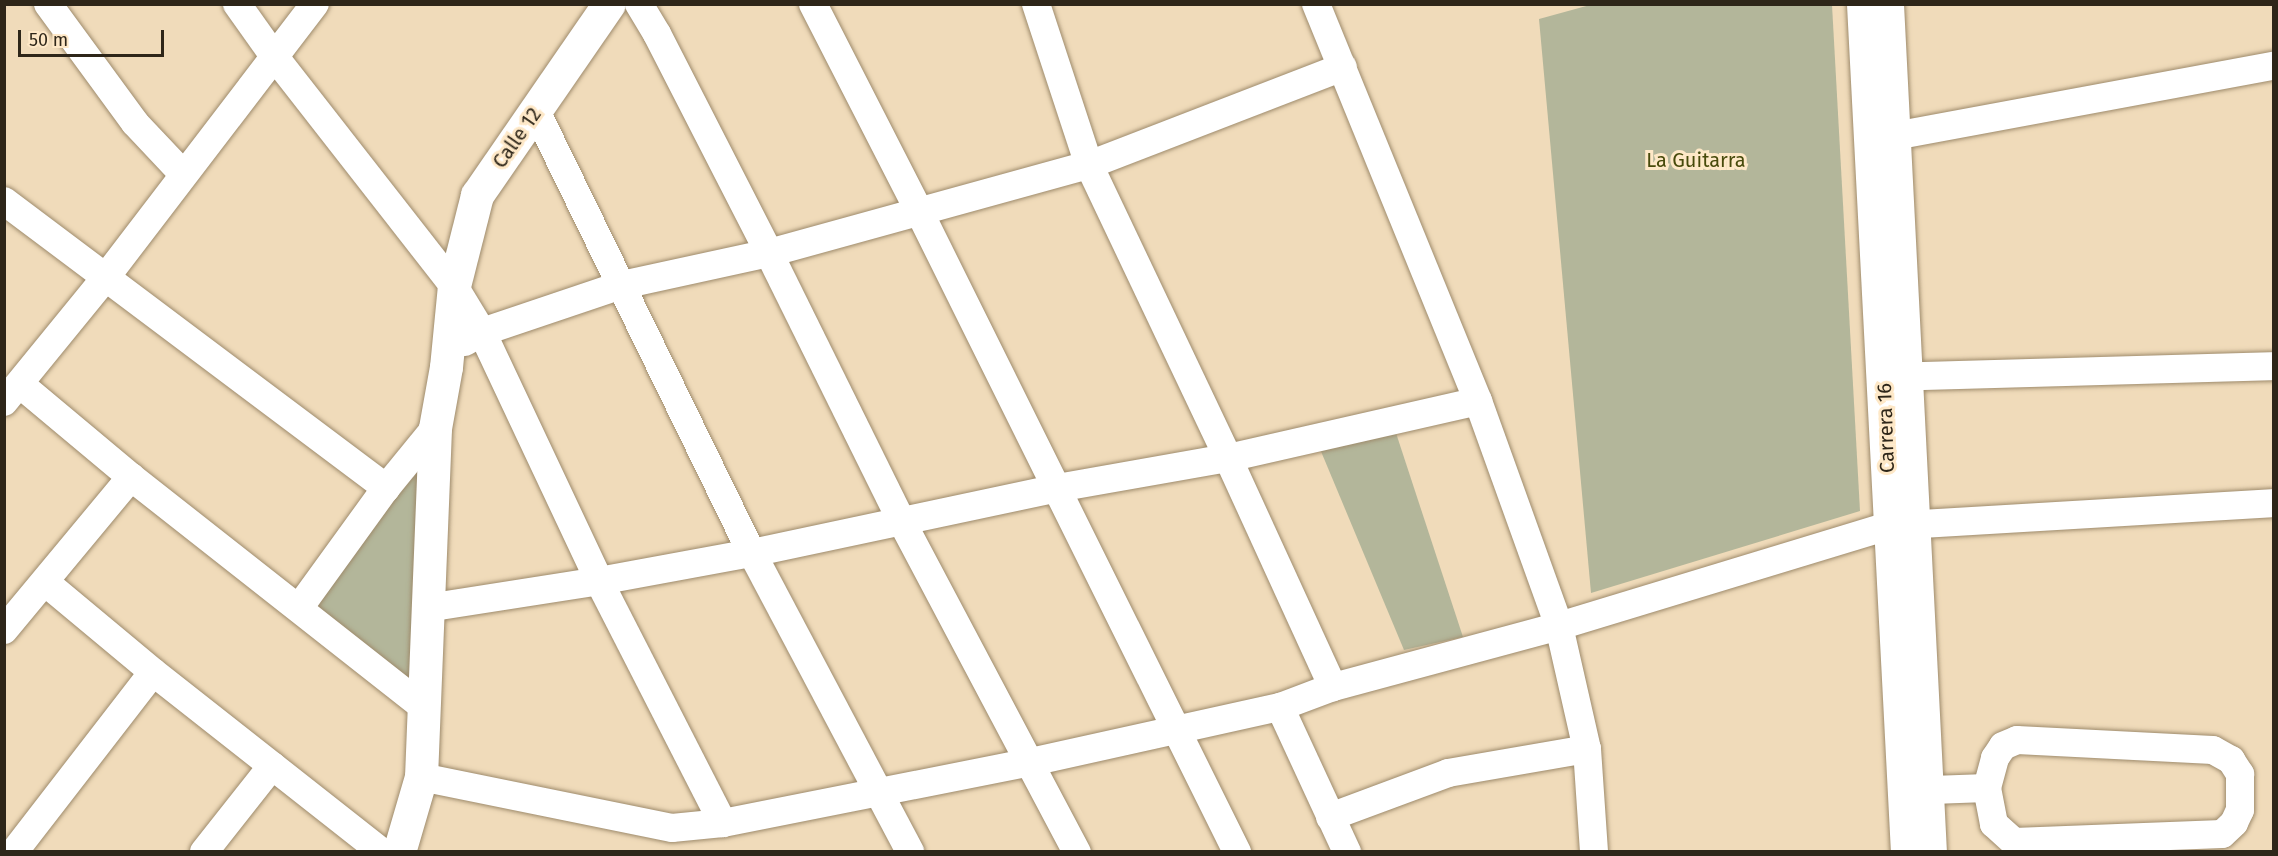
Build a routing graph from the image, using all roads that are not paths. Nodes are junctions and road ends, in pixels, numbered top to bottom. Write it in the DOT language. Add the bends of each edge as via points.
graph roads {
  1 [pos="48,4"];
  2 [pos="237,4"];
  3 [pos="315,4"];
  4 [pos="609,4"];
  5 [pos="639,4"];
  6 [pos="813,4"];
  7 [pos="1036,4"];
  8 [pos="1316,4"];
  9 [pos="1863,4"];
  10 [pos="1887,4"];
  11 [pos="274,56"];
  12 [pos="2274,66"];
  13 [pos="1343,67"];
  14 [pos="536,111"];
  15 [pos="1883,139"];
  16 [pos="1089,165"];
  17 [pos="183,174"];
  18 [pos="4,201"];
  19 [pos="919,211"];
  20 [pos="770,253"];
  21 [pos="106,276"];
  22 [pos="622,285"];
  23 [pos="454,286"];
  24 [pos="482,332"];
  25 [pos="447,352"];
  26 [pos="2274,366"];
  27 [pos="1895,377"];
  28 [pos="13,393"];
  29 [pos="1478,400"];
  30 [pos="435,428"];
  31 [pos="1228,458"];
  32 [pos="131,477"];
  33 [pos="386,488"];
  34 [pos="1057,488"];
  35 [pos="2274,502"];
  36 [pos="902,522"];
  37 [pos="1902,525"];
  38 [pos="752,553"];
  39 [pos="599,581"];
  40 [pos="45,582"];
  41 [pos="428,608"];
  42 [pos="299,609"];
  43 [pos="1558,626"];
  44 [pos="4,630"];
  45 [pos="153,672"];
  46 [pos="1333,687"];
  47 [pos="422,706"];
  48 [pos="1280,707"];
  49 [pos="1176,729"];
  50 [pos="1587,748"];
  51 [pos="1031,762"];
  52 [pos="273,766"];
  53 [pos="421,777"];
  54 [pos="1987,788"];
  55 [pos="1916,790"];
  56 [pos="878,794"];
  57 [pos="1330,817"];
  58 [pos="723,823"];
  59 [pos="379,850"];
  60 [pos="15,852"];
  61 [pos="204,852"];
  62 [pos="910,852"];
  63 [pos="1077,852"];
  64 [pos="1237,852"];
  65 [pos="1347,852"];
  66 [pos="1594,852"];
  67 [pos="1907,852"];
  68 [pos="1930,852"];
  1 -- 17 [label="street" via="135,123"];
  2 -- 11 [label="street"];
  3 -- 11 [label="street"];
  4 -- 14 [label="main road, Calle 12"];
  5 -- 20 [label="street"];
  6 -- 19 [label="street"];
  7 -- 16 [label="street"];
  8 -- 13 [label="street"];
  9 -- 15 [label="main road, Carrera 16"];
  10 -- 15 [label="main road, Carrera 16"];
  11 -- 17 [label="street"];
  11 -- 23 [label="street"];
  12 -- 15 [label="street"];
  13 -- 16 [label="street"];
  13 -- 29 [label="street"];
  14 -- 22 [label="street"];
  14 -- 23 [label="main road, Calle 12" via="477,195"];
  15 -- 27 [label="main road, Carrera 16"];
  16 -- 19 [label="street"];
  16 -- 31 [label="street"];
  17 -- 21 [label="street"];
  18 -- 21 [label="street"];
  19 -- 20 [label="street"];
  19 -- 34 [label="street"];
  20 -- 22 [label="street"];
  20 -- 36 [label="street"];
  21 -- 28 [label="street"];
  21 -- 33 [label="street"];
  22 -- 24 [label="street"];
  22 -- 38 [label="street"];
  23 -- 24 [label="street"];
  23 -- 25 [label="main road, Calle 12"];
  24 -- 25 [label="street"];
  24 -- 39 [label="street"];
  25 -- 30 [label="main road, Calle 12"];
  26 -- 27 [label="street"];
  27 -- 37 [label="main road, Carrera 16"];
  28 -- 32 [label="street"];
  29 -- 31 [label="street"];
  29 -- 43 [label="street"];
  30 -- 33 [label="street"];
  30 -- 41 [label="main road, Calle 12"];
  31 -- 34 [label="street"];
  31 -- 46 [label="street"];
  32 -- 40 [label="street"];
  32 -- 42 [label="street"];
  33 -- 42 [label="street"];
  34 -- 36 [label="street"];
  34 -- 49 [label="street"];
  35 -- 37 [label="street"];
  36 -- 38 [label="street"];
  36 -- 51 [label="street"];
  37 -- 43 [label="street"];
  37 -- 55 [label="main road, Carrera 16"];
  38 -- 39 [label="street"];
  38 -- 56 [label="street"];
  39 -- 41 [label="street"];
  39 -- 58 [label="street"];
  40 -- 44 [label="street"];
  40 -- 45 [label="street"];
  41 -- 47 [label="main road, Calle 12"];
  42 -- 47 [label="street"];
  43 -- 46 [label="street"];
  43 -- 50 [label="street"];
  45 -- 52 [label="street"];
  45 -- 60 [label="street"];
  46 -- 48 [label="street"];
  47 -- 53 [label="main road, Calle 12"];
  48 -- 49 [label="street"];
  48 -- 57 [label="street"];
  49 -- 51 [label="street"];
  49 -- 64 [label="street"];
  50 -- 57 [label="street" via="1448,773"];
  50 -- 66 [label="street"];
  51 -- 56 [label="street"];
  51 -- 63 [label="street"];
  52 -- 59 [label="street"];
  52 -- 61 [label="street"];
  53 -- 58 [label="street" via="672,828"];
  53 -- 59 [label="main road, Calle 12"];
  54 -- 54 [label="street" via="1994,824 2014,842 2222,834 2240,810 2240,774 2231,760 2213,750 2017,740 2003,746 1995,758"];
  54 -- 55 [label="street"];
  55 -- 67 [label="main road, Carrera 16"];
  55 -- 68 [label="main road, Carrera 16"];
  56 -- 58 [label="street"];
  56 -- 62 [label="street"];
  57 -- 65 [label="street"];
}
